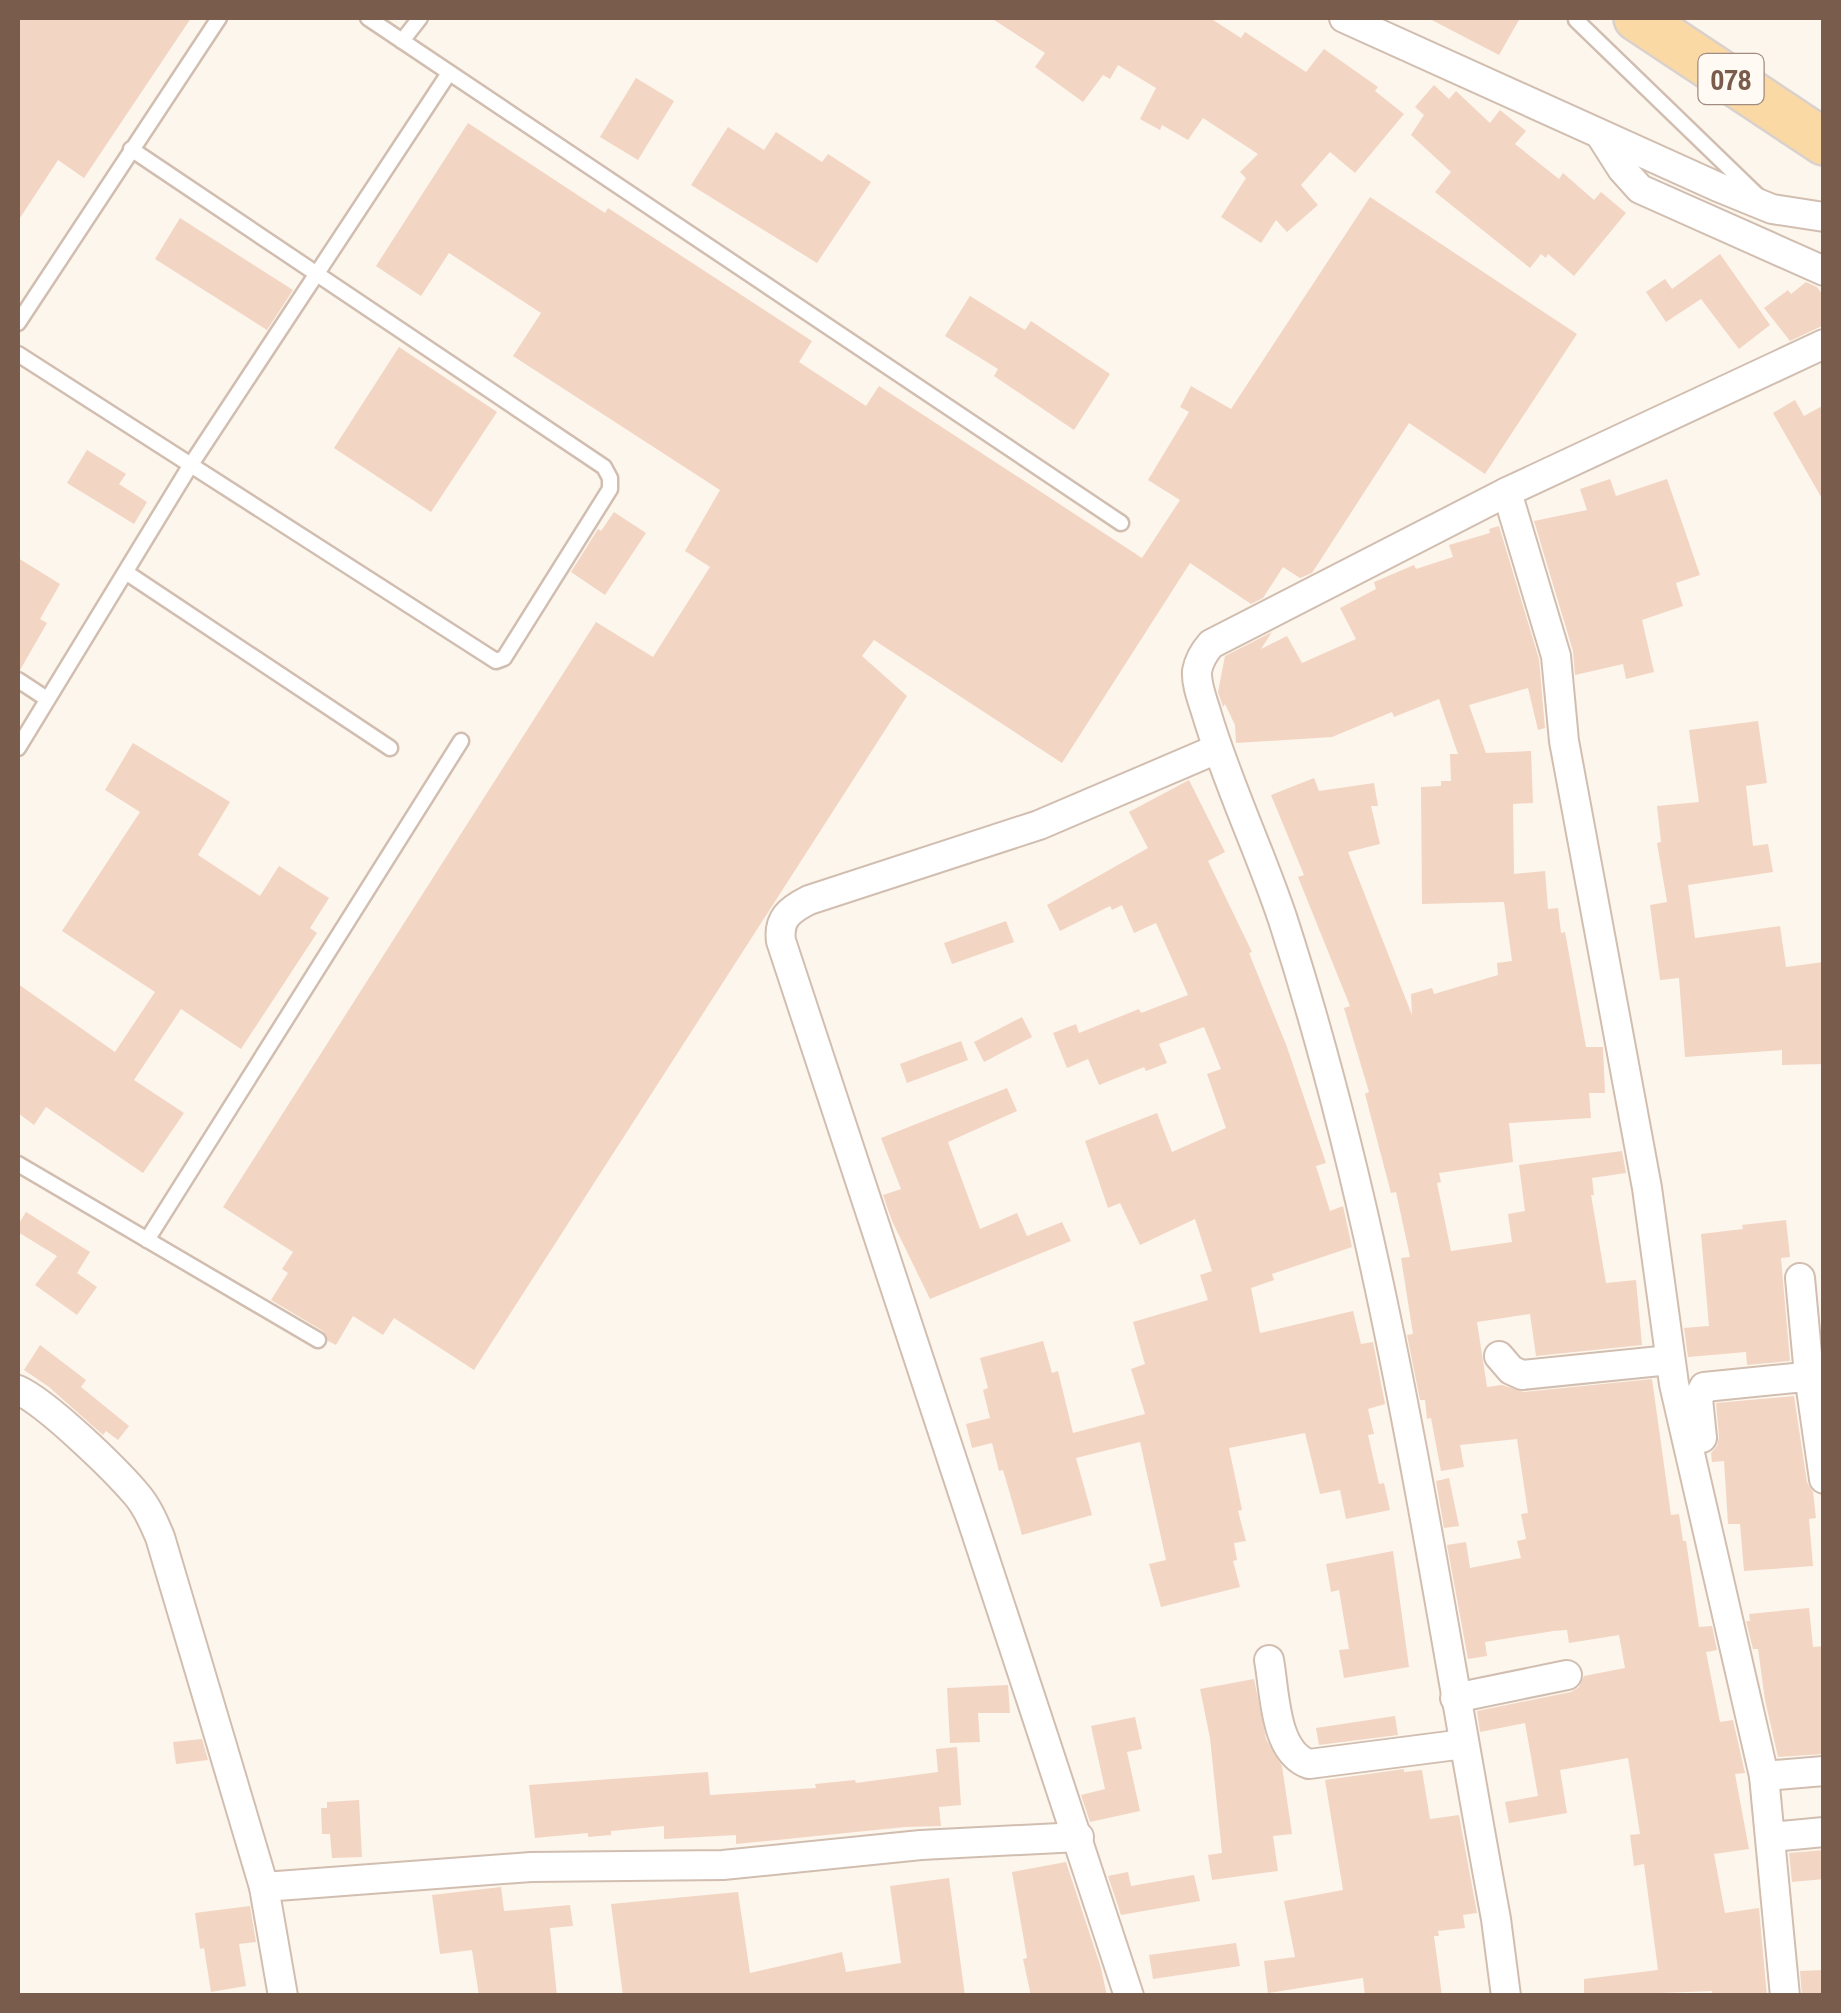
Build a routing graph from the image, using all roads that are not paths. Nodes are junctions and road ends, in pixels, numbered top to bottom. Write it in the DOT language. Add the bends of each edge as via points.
graph roads {
  1 [pos="219,18"];
  2 [pos="368,18"];
  3 [pos="420,18"];
  4 [pos="1344,18"];
  5 [pos="1637,18"];
  6 [pos="1576,20"];
  7 [pos="402,42"];
  8 [pos="448,73"];
  9 [pos="1601,136"];
  10 [pos="1824,142"];
  11 [pos="131,150"];
  12 [pos="1772,209"];
  13 [pos="1824,217"];
  14 [pos="1824,272"];
  15 [pos="318,273"];
  16 [pos="18,323"];
  17 [pos="1824,344"];
  18 [pos="18,354"];
  19 [pos="190,466"];
  20 [pos="1507,492"];
  21 [pos="1121,524"];
  22 [pos="126,573"];
  23 [pos="18,680"];
  24 [pos="47,699"];
  25 [pos="461,741"];
  26 [pos="18,748"];
  27 [pos="390,748"];
  28 [pos="1217,749"];
  29 [pos="18,1164"];
  30 [pos="147,1240"];
  31 [pos="1800,1278"];
  32 [pos="318,1340"];
  33 [pos="1500,1356"];
  34 [pos="1672,1372"];
  35 [pos="1816,1375"];
  36 [pos="18,1390"];
  37 [pos="1699,1410"];
  38 [pos="1703,1452"];
  39 [pos="1824,1479"];
  40 [pos="1269,1660"];
  41 [pos="1567,1675"];
  42 [pos="1456,1698"];
  43 [pos="1464,1744"];
  44 [pos="1824,1771"];
  45 [pos="1764,1776"];
  46 [pos="1824,1832"];
  47 [pos="1772,1836"];
  48 [pos="1079,1837"];
  49 [pos="264,1887"];
  50 [pos="283,1996"];
  51 [pos="1128,1996"];
  52 [pos="1506,1996"];
  53 [pos="1785,1996"];
  1 -- 11 [label="lane"];
  2 -- 7 [label="lane"];
  3 -- 7 [label="lane"];
  4 -- 9 [label="street"];
  5 -- 10 [label="main road, 078"];
  6 -- 12 [label="lane"];
  7 -- 8 [label="lane"];
  8 -- 15 [label="lane"];
  8 -- 21 [label="lane"];
  9 -- 12 [label="street"];
  9 -- 14 [label="street" via="1640,188"];
  11 -- 15 [label="lane"];
  11 -- 16 [label="lane"];
  12 -- 13 [label="street"];
  15 -- 19 [label="lane"];
  15 -- 19 [label="lane" via="604,467 610,478 610,489 504,658 492,660"];
  17 -- 20 [label="street"];
  18 -- 19 [label="lane"];
  19 -- 22 [label="lane"];
  20 -- 28 [label="street" via="1211,644 1202,655 1198,683"];
  20 -- 34 [label="street" via="1556,656 1564,741 1646,1188"];
  22 -- 24 [label="lane"];
  22 -- 27 [label="lane"];
  23 -- 24 [label="lane"];
  24 -- 26 [label="lane"];
  25 -- 30 [label="lane"];
  28 -- 42 [label="street" via="1281,915 1348,1142"];
  28 -- 48 [label="street" via="1038,826 808,900 785,915 779,928"];
  29 -- 30 [label="lane"];
  30 -- 32 [label="lane"];
  31 -- 35 [label="street"];
  33 -- 34 [label="street" via="1522,1375"];
  34 -- 37 [label="street"];
  34 -- 45 [label="street"];
  35 -- 37 [label="street" via="1704,1387"];
  35 -- 39 [label="street"];
  36 -- 49 [label="street" via="80,1438 150,1513"];
  37 -- 38 [label="street"];
  40 -- 43 [label="street" via="1284,1742 1298,1761"];
  41 -- 42 [label="street"];
  42 -- 43 [label="street"];
  43 -- 52 [label="street"];
  44 -- 45 [label="street"];
  45 -- 47 [label="street"];
  46 -- 47 [label="street"];
  47 -- 53 [label="street"];
  48 -- 49 [label="street" via="921,1844 724,1865 531,1867"];
  48 -- 51 [label="street"];
  49 -- 50 [label="street"];
}
